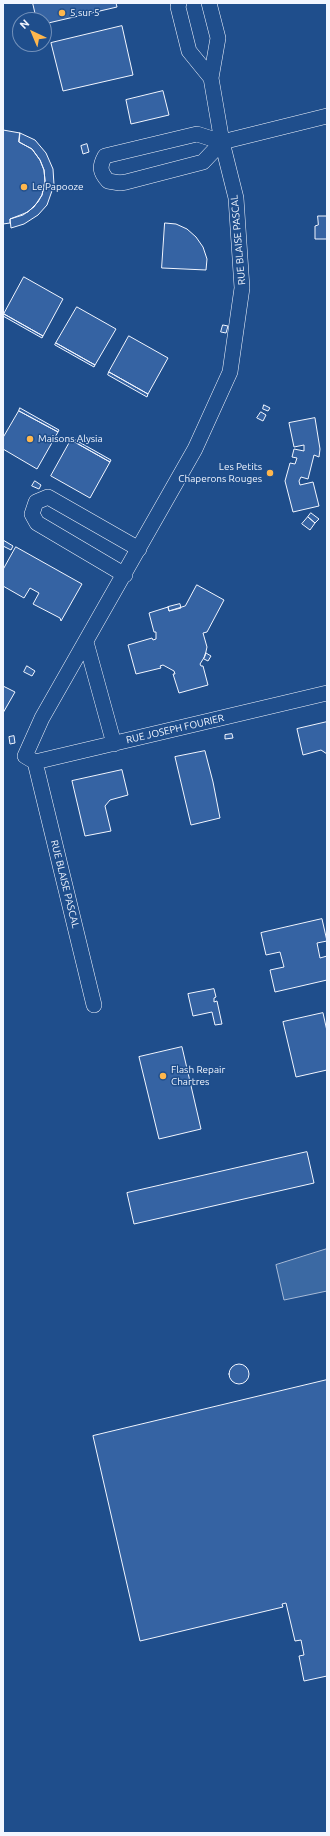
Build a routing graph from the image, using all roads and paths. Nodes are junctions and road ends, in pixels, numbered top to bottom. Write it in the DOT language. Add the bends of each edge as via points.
graph roads {
  1 [pos="179,3"];
  2 [pos="210,3"];
  3 [pos="211,78"];
  4 [pos="327,116"];
  5 [pos="222,142"];
  6 [pos="140,550"];
  7 [pos="125,574"];
  8 [pos="86,642"];
  9 [pos="327,693"];
  10 [pos="114,744"];
  11 [pos="30,759"];
  12 [pos="94,1005"];
  1 -- 3 [label="street, RUE BLAISE PASCAL" via="189,51"];
  2 -- 3 [label="street, RUE BLAISE PASCAL" via="218,38"];
  3 -- 5 [label="street, RUE BLAISE PASCAL"];
  4 -- 5 [label="street"];
  5 -- 5 [label="street" via="197,134 105,156 100,165 101,174 108,182 120,183 203,162"];
  5 -- 6 [label="street, RUE BLAISE PASCAL" via="236,198 242,288 230,372 195,450"];
  6 -- 7 [label="street, RUE BLAISE PASCAL"];
  6 -- 7 [label="street" via="48,497 36,502 32,514 37,523"];
  7 -- 8 [label="street, RUE BLAISE PASCAL"];
  8 -- 10 [label="street"];
  8 -- 11 [label="street, RUE BLAISE PASCAL" via="42,718"];
  9 -- 10 [label="street, RUE JOSEPH FOURIER"];
  10 -- 11 [label="street, RUE JOSEPH FOURIER"];
  11 -- 12 [label="street, RUE BLAISE PASCAL"];
}
